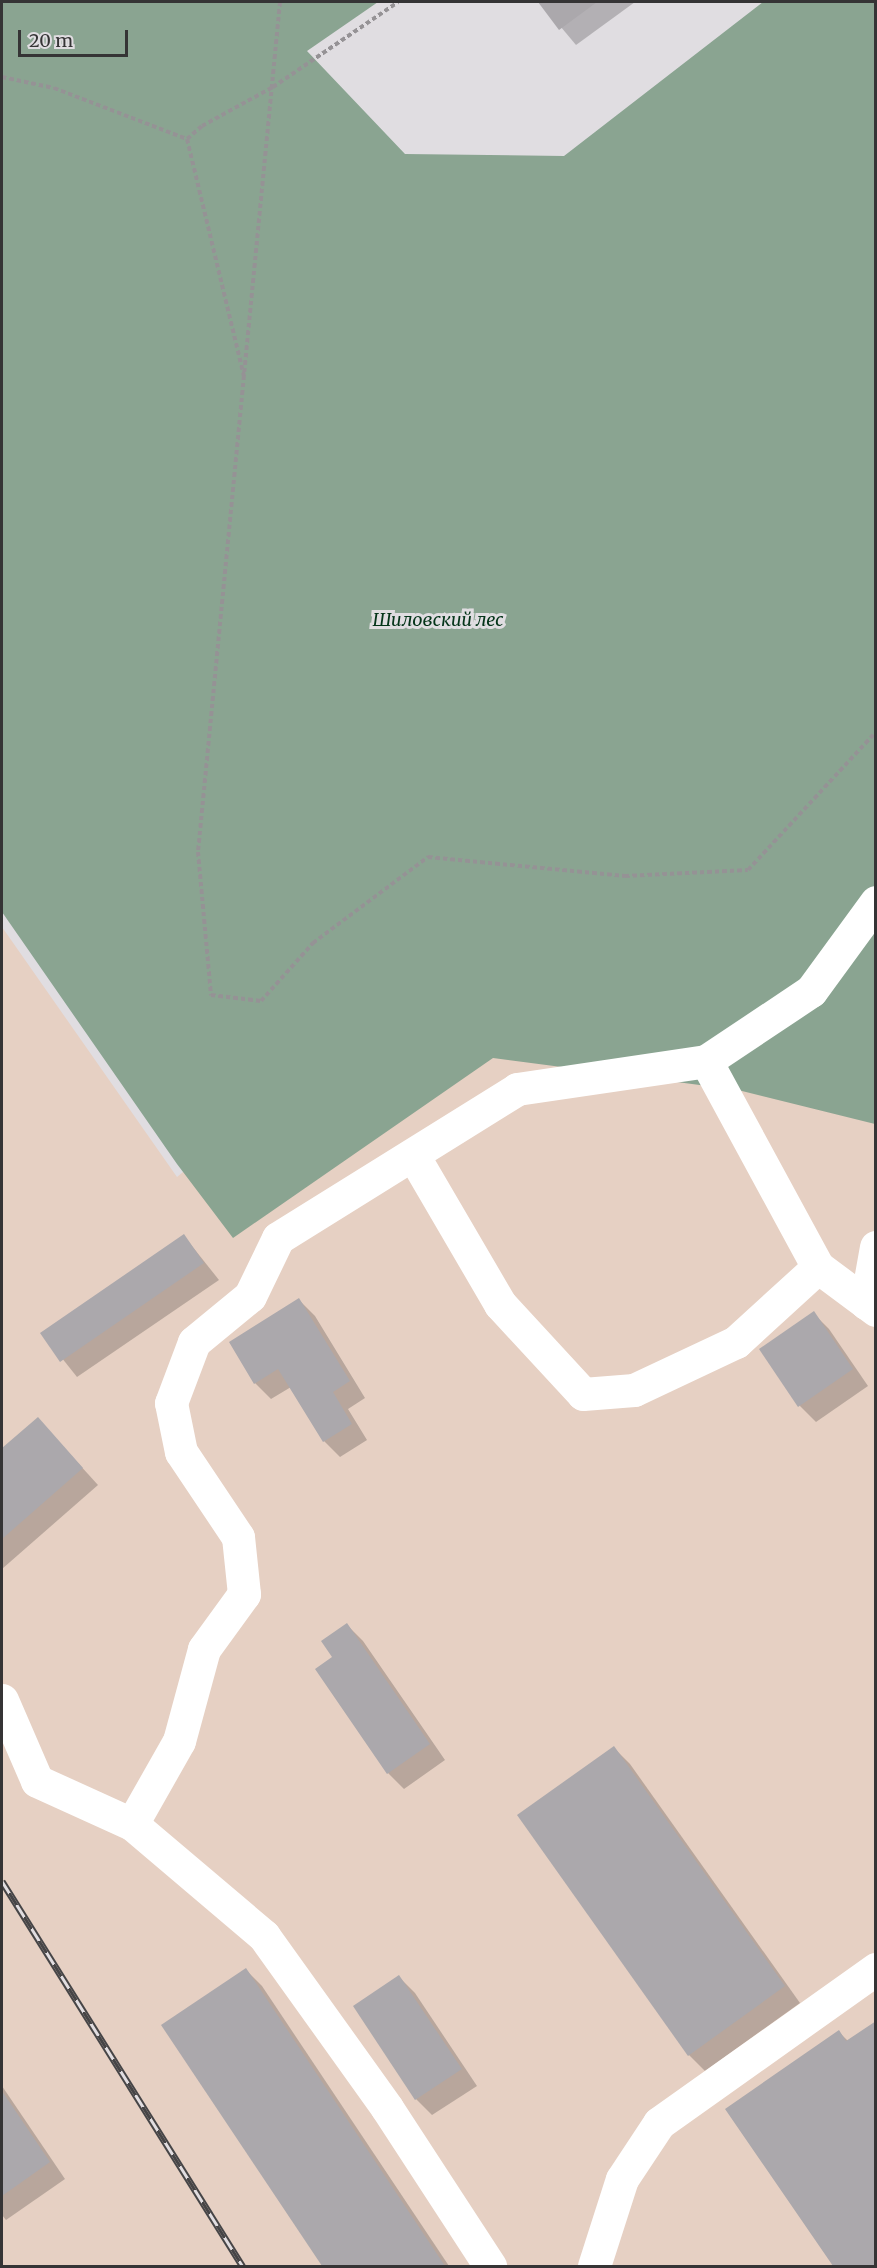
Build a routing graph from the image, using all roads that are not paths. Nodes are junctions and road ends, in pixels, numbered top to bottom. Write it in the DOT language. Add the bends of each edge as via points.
graph roads {
  1 [pos="876,902"];
  2 [pos="706,1061"];
  3 [pos="413,1155"];
  4 [pos="876,1247"];
  5 [pos="818,1267"];
  6 [pos="871,1307"];
  7 [pos="2,1700"];
  8 [pos="132,1824"];
  9 [pos="876,1969"];
  10 [pos="490,2266"];
  11 [pos="594,2266"];
  1 -- 2 [label="lane" via="811,991"];
  2 -- 3 [label="lane" via="517,1089"];
  2 -- 5 [label="lane"];
  3 -- 5 [label="lane" via="500,1304 583,1394 634,1390 736,1342"];
  3 -- 8 [label="lane" via="278,1238 250,1296 194,1342 171,1403 181,1452 238,1537 244,1594 204,1649 179,1741"];
  4 -- 6 [label="lane"];
  5 -- 6 [label="lane"];
  7 -- 8 [label="lane" via="37,1782"];
  8 -- 10 [label="lane" via="264,1936 387,2108"];
  9 -- 11 [label="lane" via="659,2123 622,2179"];
}
